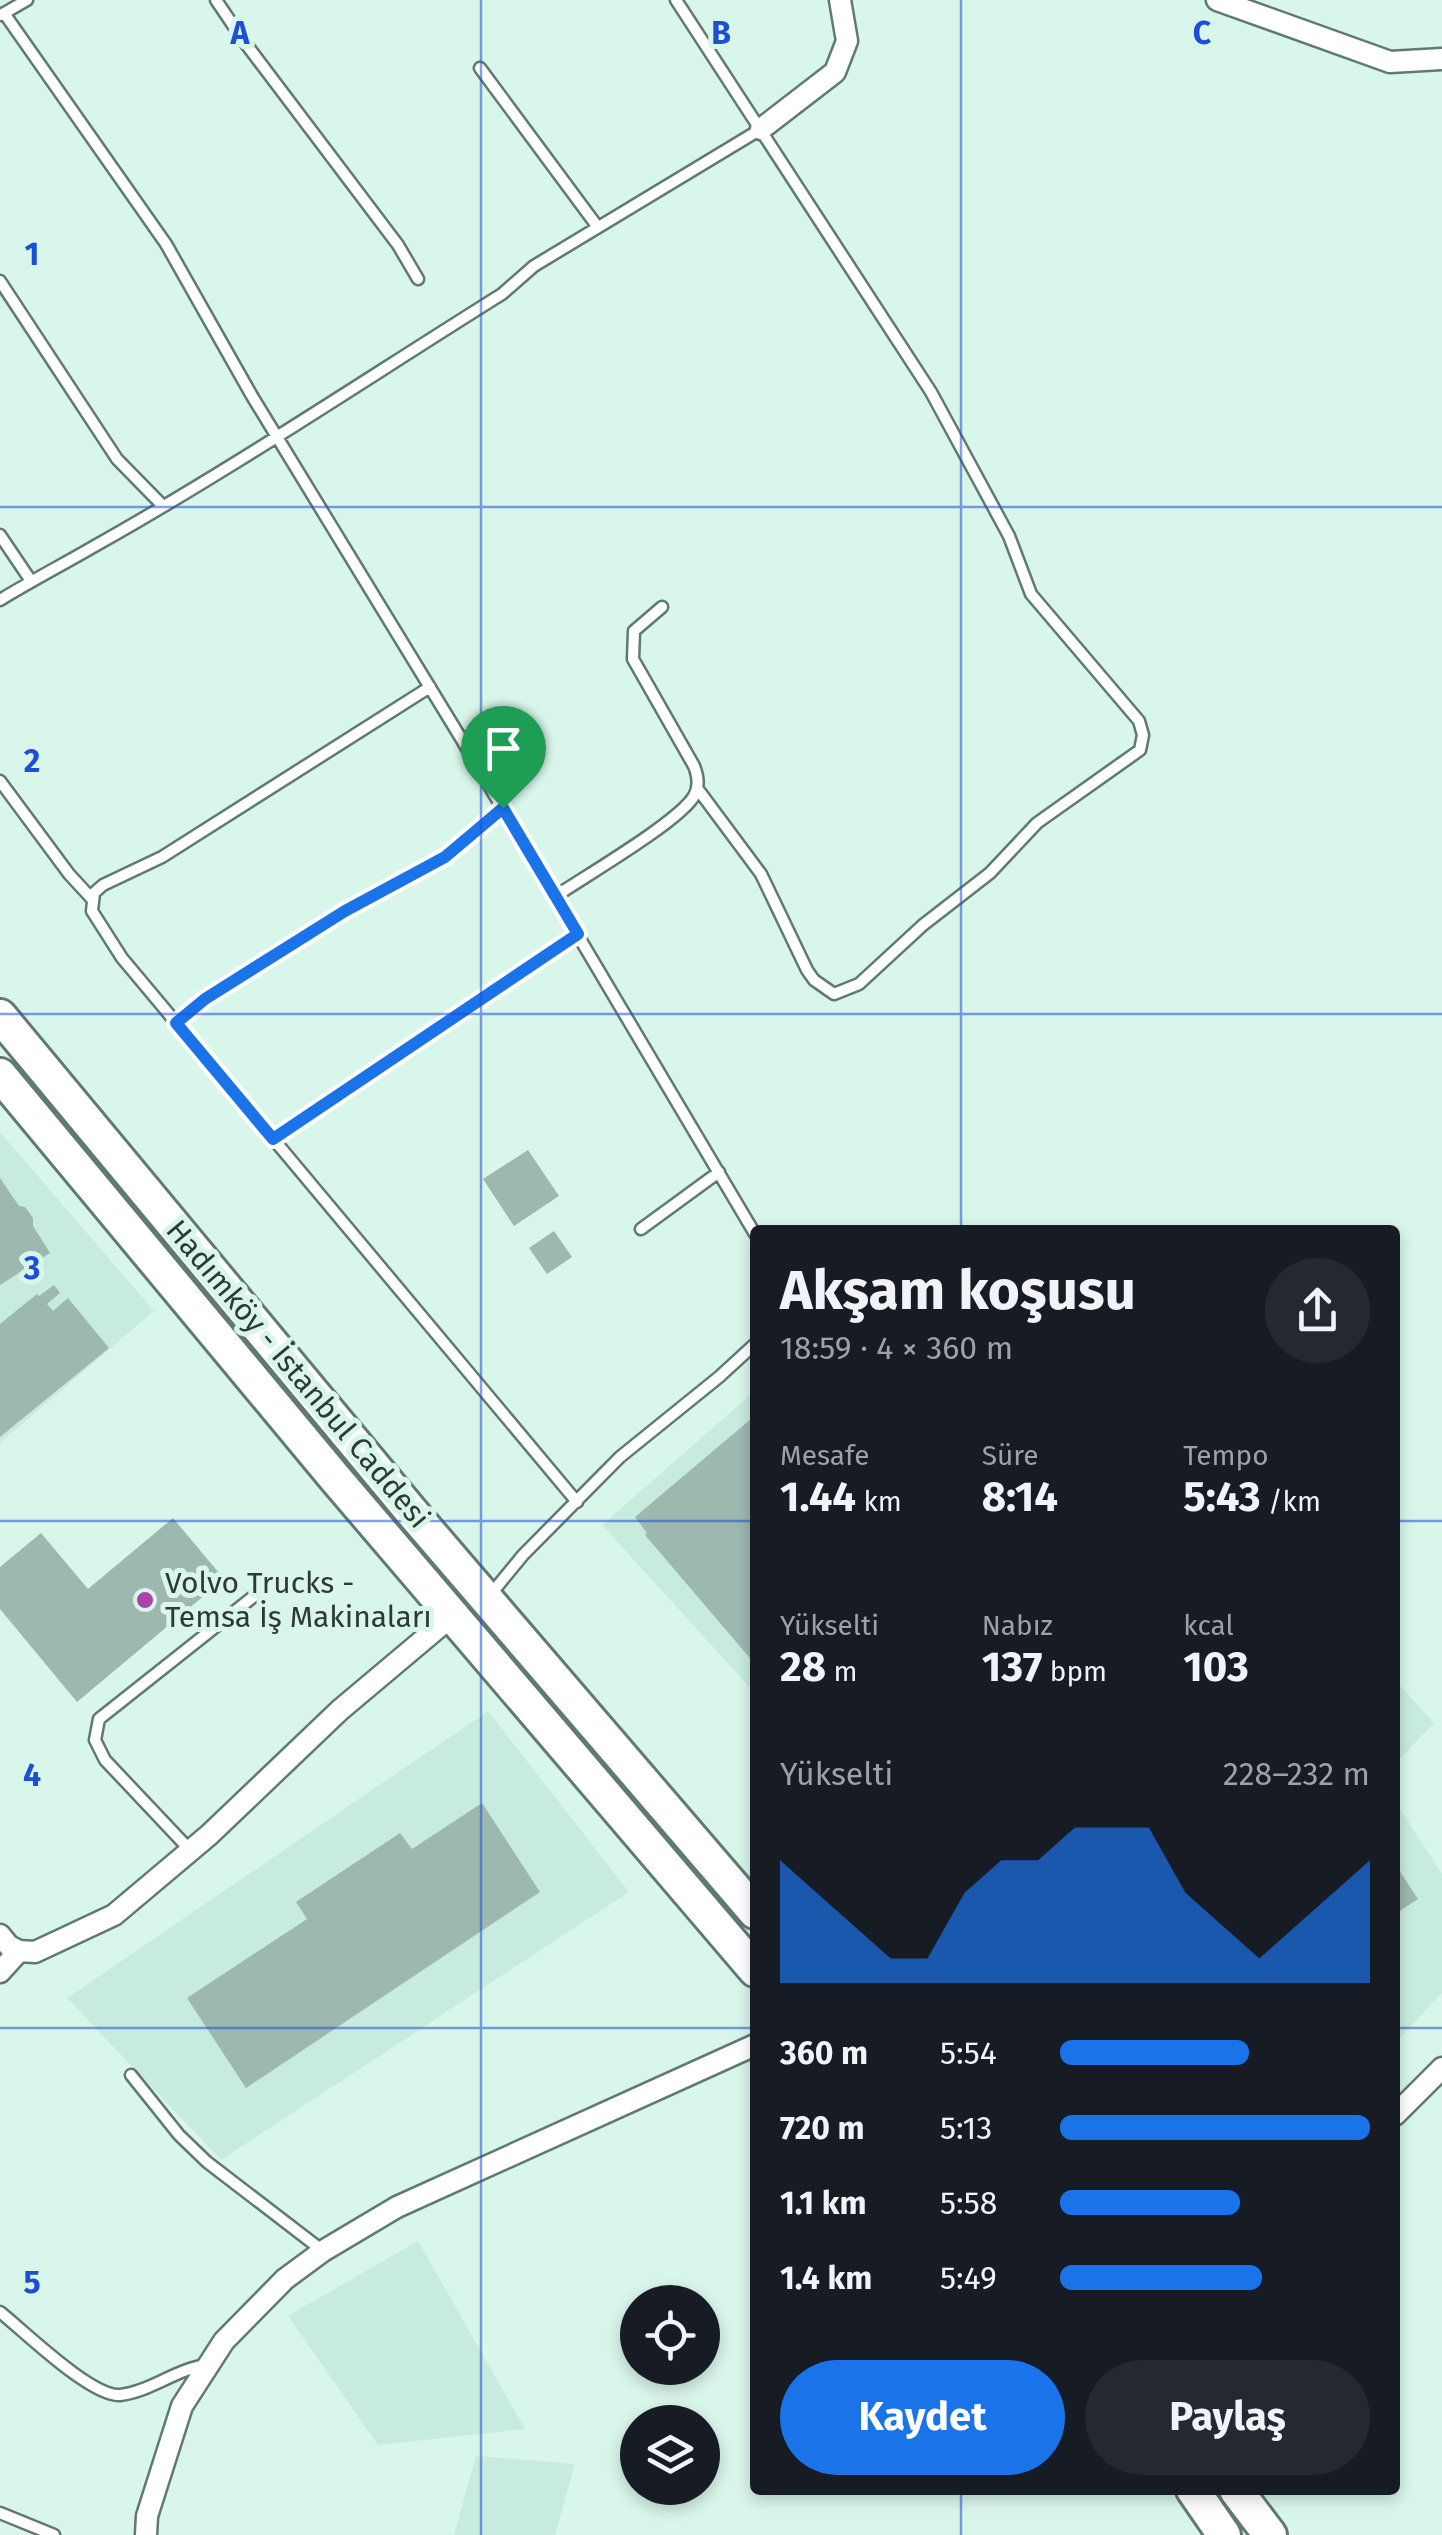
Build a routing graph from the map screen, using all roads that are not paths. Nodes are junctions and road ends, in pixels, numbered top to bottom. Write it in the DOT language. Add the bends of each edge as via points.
graph roads {
  1 [pos="26,0"];
  2 [pos="216,0"];
  3 [pos="676,0"];
  4 [pos="840,0"];
  5 [pos="1218,0"];
  6 [pos="2,15"];
  7 [pos="1442,59"];
  8 [pos="480,68"];
  9 [pos="761,129"];
  10 [pos="597,226"];
  11 [pos="418,279"];
  12 [pos="0,281"];
  13 [pos="276,435"];
  14 [pos="162,505"];
  15 [pos="0,535"];
  16 [pos="30,581"];
  17 [pos="0,600"];
  18 [pos="662,607"];
  19 [pos="430,686"];
  20 [pos="0,781"];
  21 [pos="697,788"];
  22 [pos="503,808"];
  23 [pos="556,896"];
  24 [pos="92,899"];
  25 [pos="578,934"];
  26 [pos="0,1016"];
  27 [pos="176,1023"];
  28 [pos="0,1075"];
  29 [pos="273,1139"];
  30 [pos="719,1172"];
  31 [pos="750,1225"];
  32 [pos="641,1229"];
  33 [pos="750,1349"];
  34 [pos="576,1502"];
  35 [pos="253,1597"];
  36 [pos="487,1599"];
  37 [pos="454,1614"];
  38 [pos="191,1851"];
  39 [pos="750,1906"];
  40 [pos="0,1936"];
  41 [pos="20,1951"];
  42 [pos="750,1964"];
  43 [pos="0,1972"];
  44 [pos="750,2046"];
  45 [pos="1442,2068"];
  46 [pos="131,2075"];
  47 [pos="1400,2109"];
  48 [pos="323,2250"];
  49 [pos="0,2312"];
  50 [pos="209,2365"];
  51 [pos="1196,2495"];
  52 [pos="1240,2495"];
  53 [pos="0,2513"];
  54 [pos="54,2535"];
  55 [pos="146,2535"];
  56 [pos="1224,2535"];
  57 [pos="1270,2535"];
  1 -- 6 [label="lane"];
  2 -- 11 [label="lane"];
  3 -- 9 [label="lane"];
  4 -- 9 [label="street" via="847,41 836,72"];
  5 -- 7 [label="street" via="1390,62"];
  6 -- 13 [label="lane" via="166,244"];
  8 -- 10 [label="lane"];
  9 -- 10 [label="lane"];
  9 -- 21 [label="lane" via="930,392 1010,536 1031,594 1143,735 1140,750 1037,823 990,873 871,974 834,994 814,980 761,874"];
  10 -- 13 [label="lane" via="502,294"];
  12 -- 14 [label="lane" via="117,459"];
  13 -- 14 [label="lane"];
  13 -- 19 [label="lane"];
  14 -- 16 [label="lane"];
  15 -- 16 [label="lane"];
  16 -- 17 [label="lane"];
  18 -- 21 [label="lane" via="634,632 633,659 694,766"];
  19 -- 22 [label="lane"];
  19 -- 24 [label="lane" via="162,857 103,886"];
  20 -- 24 [label="lane"];
  21 -- 23 [label="lane" via="690,802 650,834"];
  22 -- 23 [label="lane"];
  22 -- 27 [label="lane" via="445,857 345,911"];
  23 -- 25 [label="lane"];
  24 -- 27 [label="lane" via="94,918"];
  25 -- 29 [label="lane"];
  25 -- 30 [label="lane"];
  26 -- 36 [label="main road, Hadımköy - İstanbul Caddesi"];
  27 -- 29 [label="lane"];
  28 -- 37 [label="main road, Hadımköy - İstanbul Caddesi"];
  29 -- 34 [label="lane"];
  30 -- 31 [label="lane"];
  30 -- 32 [label="lane"];
  33 -- 34 [label="lane"];
  34 -- 36 [label="lane"];
  35 -- 38 [label="lane" via="99,1719 95,1740 105,1760"];
  36 -- 39 [label="main road, Hadımköy - İstanbul Caddesi"];
  37 -- 38 [label="street"];
  37 -- 42 [label="main road, Hadımköy - İstanbul Caddesi"];
  38 -- 41 [label="street" via="114,1915 56,1945"];
  40 -- 41 [label="street"];
  41 -- 43 [label="street"];
  44 -- 48 [label="street" via="397,2207"];
  45 -- 47 [label="street"];
  46 -- 48 [label="lane" via="208,2162"];
  48 -- 50 [label="street" via="273,2291"];
  49 -- 50 [label="lane" via="104,2392 120,2395"];
  50 -- 55 [label="street" via="182,2406"];
  51 -- 56 [label="main road"];
  52 -- 57 [label="main road"];
  53 -- 54 [label="lane"];
}
